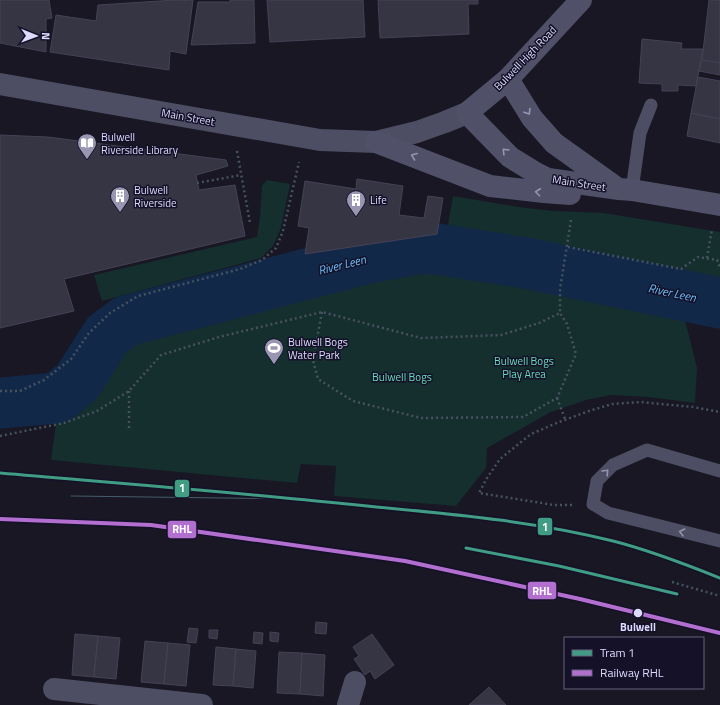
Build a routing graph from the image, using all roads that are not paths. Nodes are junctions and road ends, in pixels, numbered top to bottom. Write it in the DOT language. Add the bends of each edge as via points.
graph roads {
  1 [pos="581,0"];
  2 [pos="508,79"];
  3 [pos="0,84"];
  4 [pos="651,105"];
  5 [pos="467,113"];
  6 [pos="376,142"];
  7 [pos="625,190"];
  8 [pos="720,205"];
  9 [pos="720,471"];
  10 [pos="720,541"];
  11 [pos="355,682"];
  12 [pos="54,689"];
  13 [pos="202,705"];
  14 [pos="348,705"];
  1 -- 2 [label="main road, Bulwell High Road"];
  2 -- 5 [label="main road, Bulwell High Road"];
  2 -- 7 [label="main road, Main Street, one-way" via="532,118 554,143"];
  3 -- 6 [label="street, Main Street" via="304,138"];
  4 -- 7 [label="lane" via="640,133"];
  5 -- 6 [label="street, Main Street" via="417,132"];
  7 -- 5 [label="main road, Main Street, one-way" via="548,179 510,156"];
  7 -- 6 [label="main road, Main Street, one-way" via="575,194 490,186"];
  7 -- 8 [label="main road, Main Street"];
  10 -- 9 [label="lane, one-way" via="608,513 593,504 597,482 613,465 647,450"];
  11 -- 14 [label="street"];
  12 -- 13 [label="street"];
}
